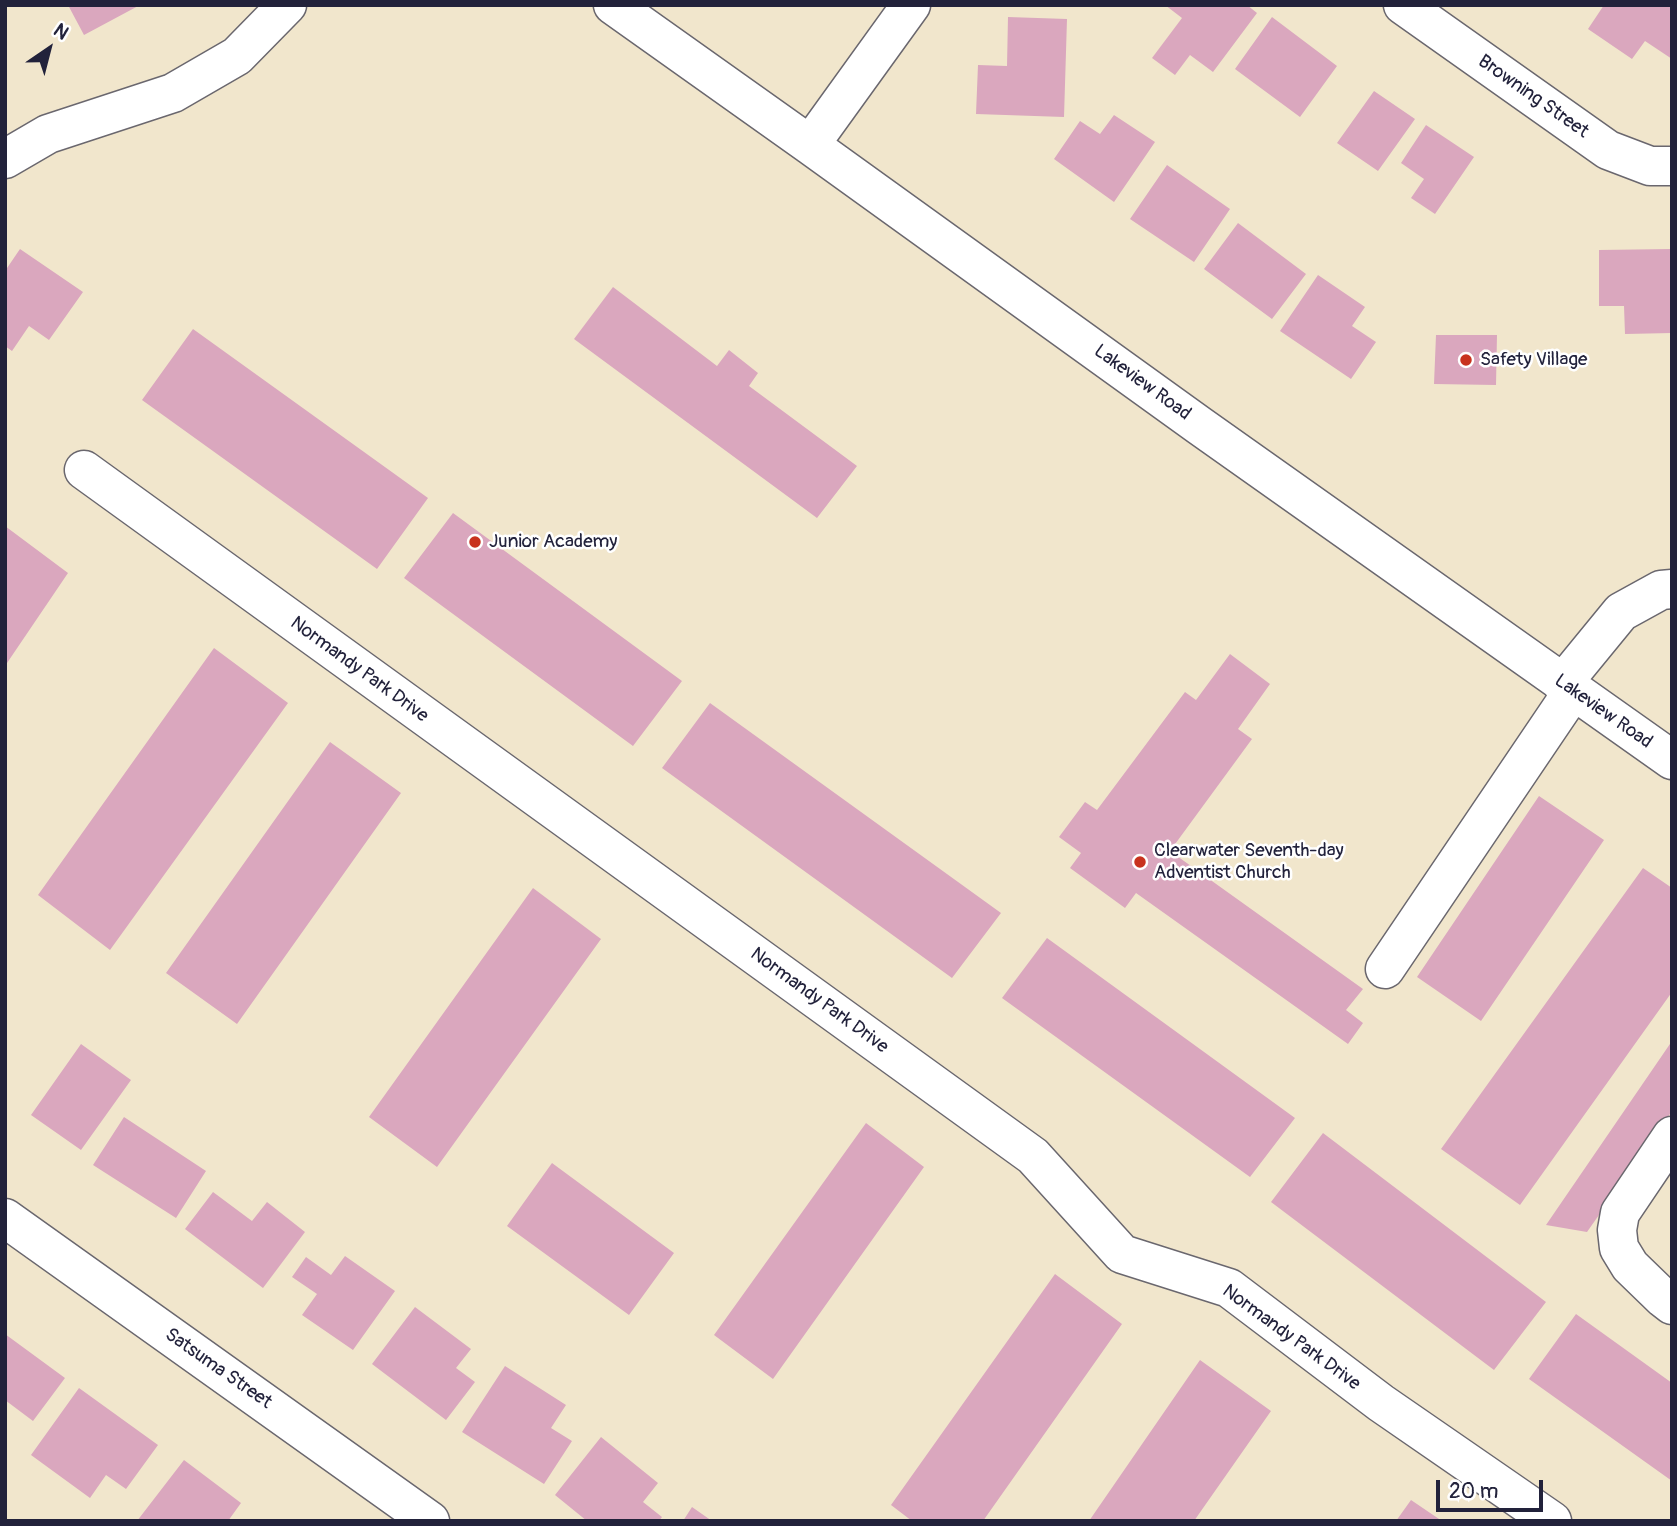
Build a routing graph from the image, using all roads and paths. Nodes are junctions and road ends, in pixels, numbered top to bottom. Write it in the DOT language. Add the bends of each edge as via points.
graph roads {
  1 [pos="287,5"];
  2 [pos="613,5"];
  3 [pos="911,5"];
  4 [pos="1404,5"];
  5 [pos="810,145"];
  6 [pos="5,159"];
  7 [pos="1672,166"];
  8 [pos="84,470"];
  9 [pos="1672,589"];
  10 [pos="1567,687"];
  11 [pos="1672,760"];
  12 [pos="1385,969"];
  13 [pos="1672,1136"];
  14 [pos="5,1218"];
  15 [pos="1672,1305"];
  16 [pos="430,1521"];
  17 [pos="1552,1521"];
  1 -- 6 [label="street" via="237,56 173,93 48,134"];
  2 -- 5 [label="street, Lakeview Road"];
  3 -- 5 [label="street"];
  4 -- 7 [label="street, Browning Street" via="1608,150 1650,166"];
  5 -- 10 [label="street, Lakeview Road"];
  8 -- 17 [label="street, Normandy Park Drive" via="1033,1156 1122,1254 1229,1288 1381,1403"];
  9 -- 10 [label="street" via="1661,590 1621,612"];
  10 -- 11 [label="street, Lakeview Road"];
  10 -- 12 [label="street"];
  13 -- 15 [label="street" via="1620,1213 1617,1230 1619,1248 1630,1266"];
  14 -- 16 [label="street, Satsuma Street"];
}
